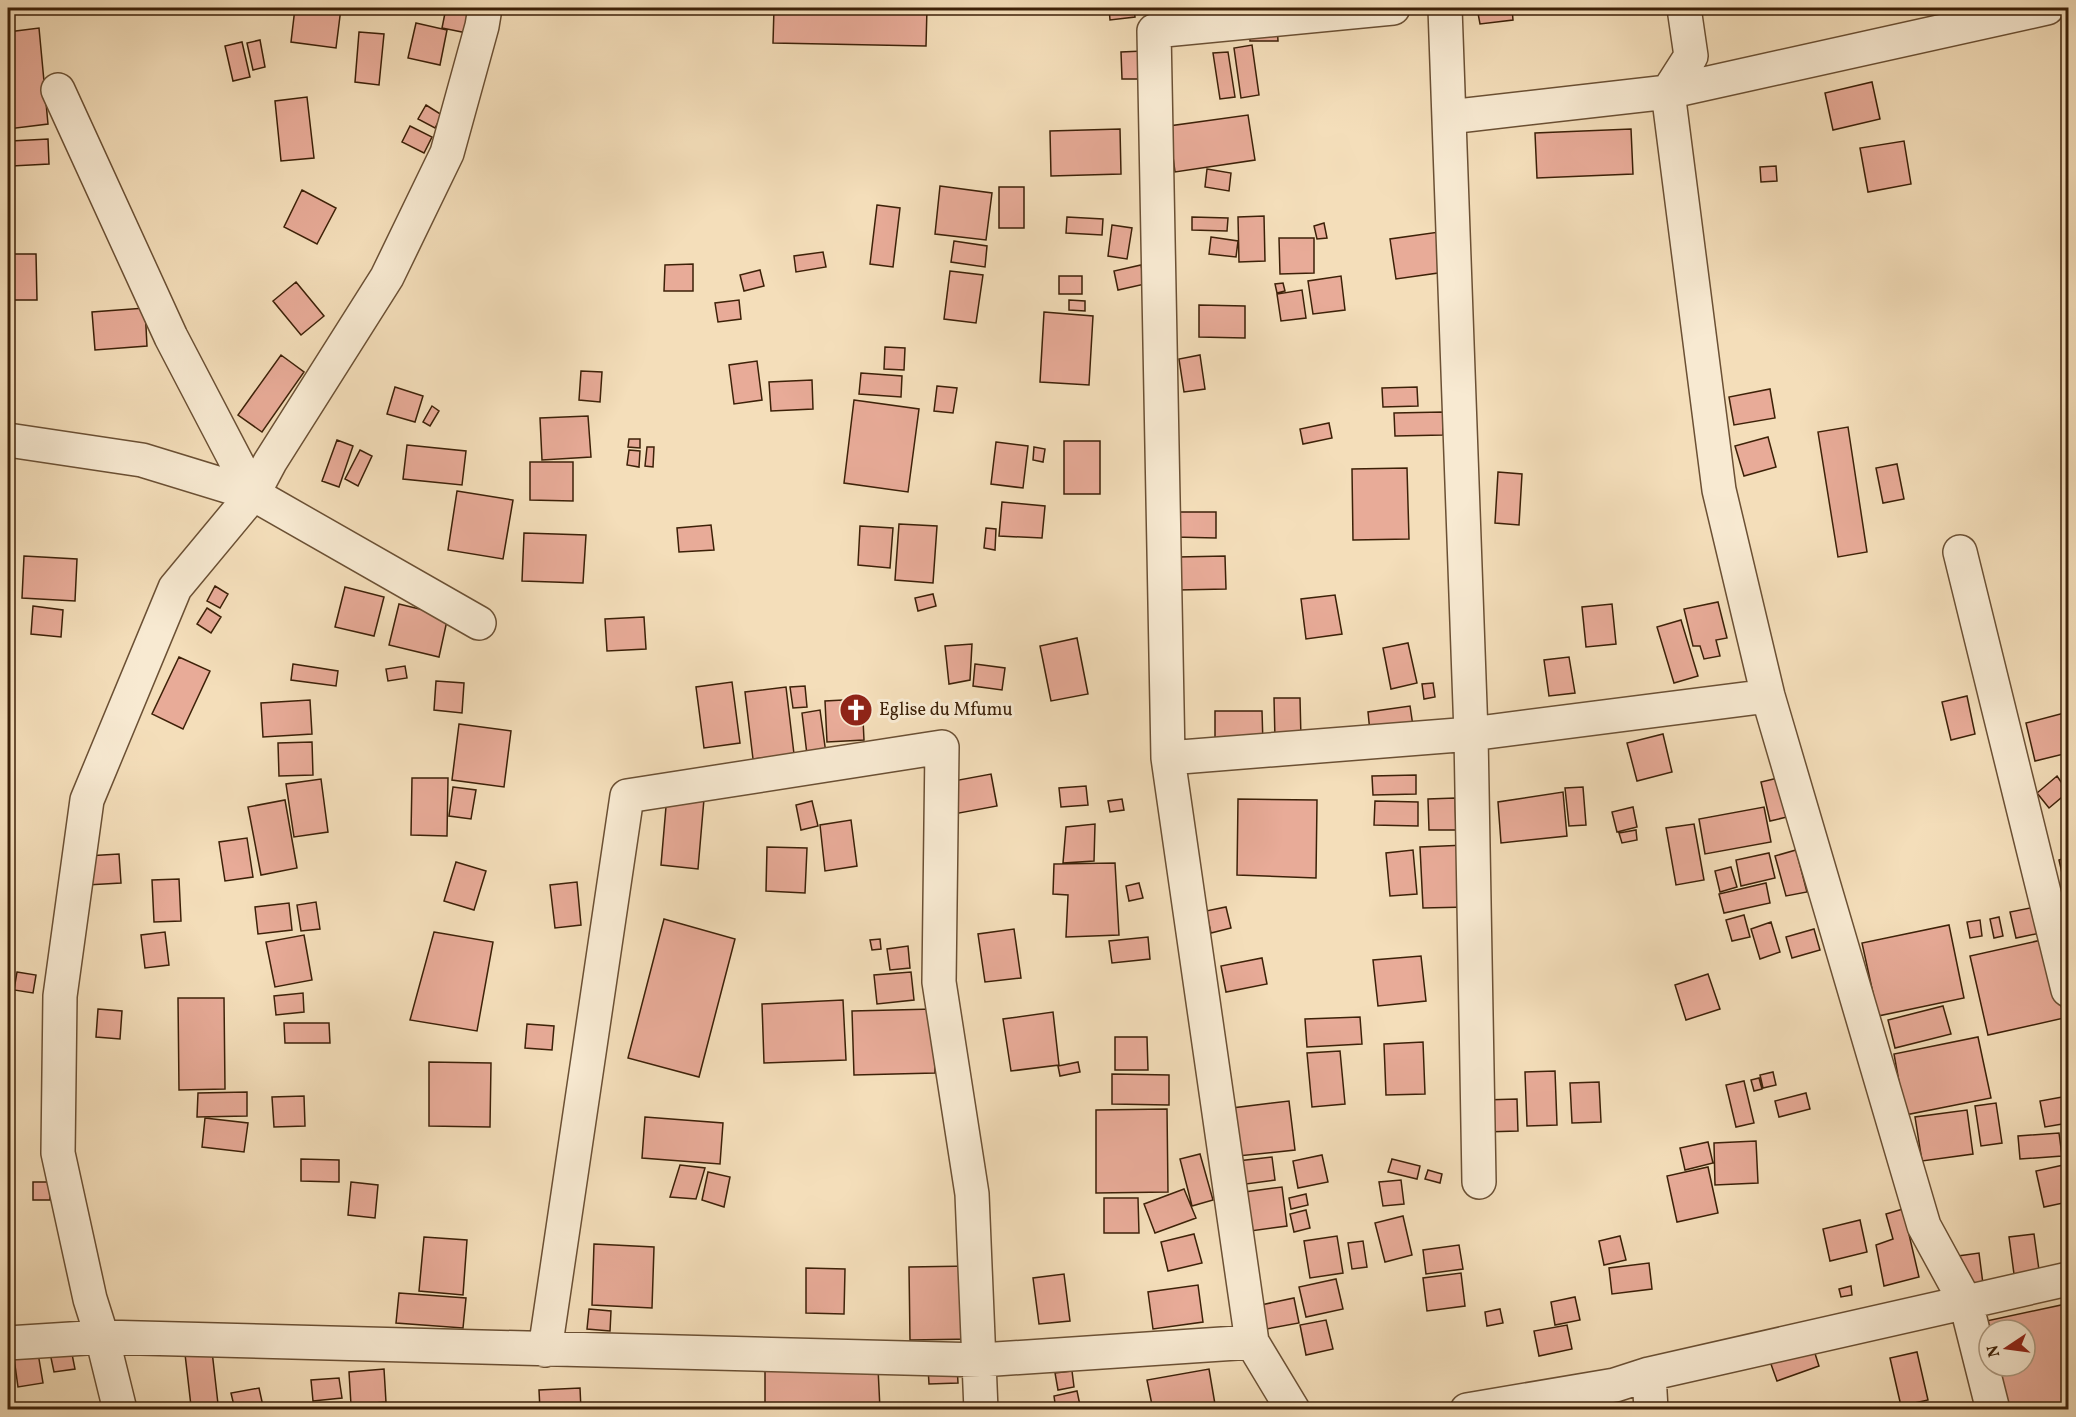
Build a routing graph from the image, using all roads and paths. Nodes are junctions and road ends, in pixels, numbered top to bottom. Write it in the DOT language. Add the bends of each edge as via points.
graph roads {
  1 [pos="485,8"];
  2 [pos="1393,8"];
  3 [pos="1445,8"];
  4 [pos="1684,8"];
  5 [pos="2047,8"];
  6 [pos="58,90"];
  7 [pos="1668,92"];
  8 [pos="1449,117"];
  9 [pos="8,440"];
  10 [pos="254,494"];
  11 [pos="1960,552"];
  12 [pos="479,623"];
  13 [pos="1767,696"];
  14 [pos="1471,734"];
  15 [pos="1168,758"];
  16 [pos="2068,990"];
  17 [pos="1479,1182"];
  18 [pos="2068,1279"];
  19 [pos="1966,1303"];
  20 [pos="102,1337"];
  21 [pos="1252,1342"];
  22 [pos="8,1343"];
  23 [pos="545,1350"];
  24 [pos="981,1360"];
  25 [pos="1649,1374"];
  26 [pos="120,1410"];
  27 [pos="981,1410"];
  28 [pos="1293,1410"];
  29 [pos="1467,1410"];
  30 [pos="1651,1410"];
  31 [pos="1993,1410"];
  1 -- 10 [label="street" via="447,153 387,277 270,462"];
  2 -- 15 [label="street" via="1154,31"];
  3 -- 8 [label="street"];
  4 -- 7 [label="street" via="1691,56"];
  5 -- 7 [label="street"];
  6 -- 10 [label="street" via="171,337"];
  7 -- 8 [label="street"];
  7 -- 13 [label="street" via="1719,490"];
  8 -- 14 [label="street"];
  9 -- 10 [label="street" via="142,460"];
  10 -- 12 [label="street"];
  10 -- 20 [label="street" via="175,588 87,800 60,996 58,1153"];
  11 -- 16 [label="street"];
  13 -- 14 [label="street"];
  13 -- 19 [label="street" via="1924,1226"];
  14 -- 15 [label="street"];
  14 -- 17 [label="street"];
  15 -- 21 [label="street"];
  18 -- 19 [label="street"];
  19 -- 25 [label="street"];
  19 -- 31 [label="street"];
  20 -- 22 [label="street"];
  20 -- 23 [label="street"];
  20 -- 26 [label="street"];
  21 -- 24 [label="street"];
  21 -- 28 [label="street"];
  23 -- 24 [label="street"];
  23 -- 24 [label="street" via="627,796 942,747 939,982 972,1194"];
  24 -- 27 [label="street"];
  25 -- 29 [label="street" via="1615,1385"];
  25 -- 30 [label="street"];
}
